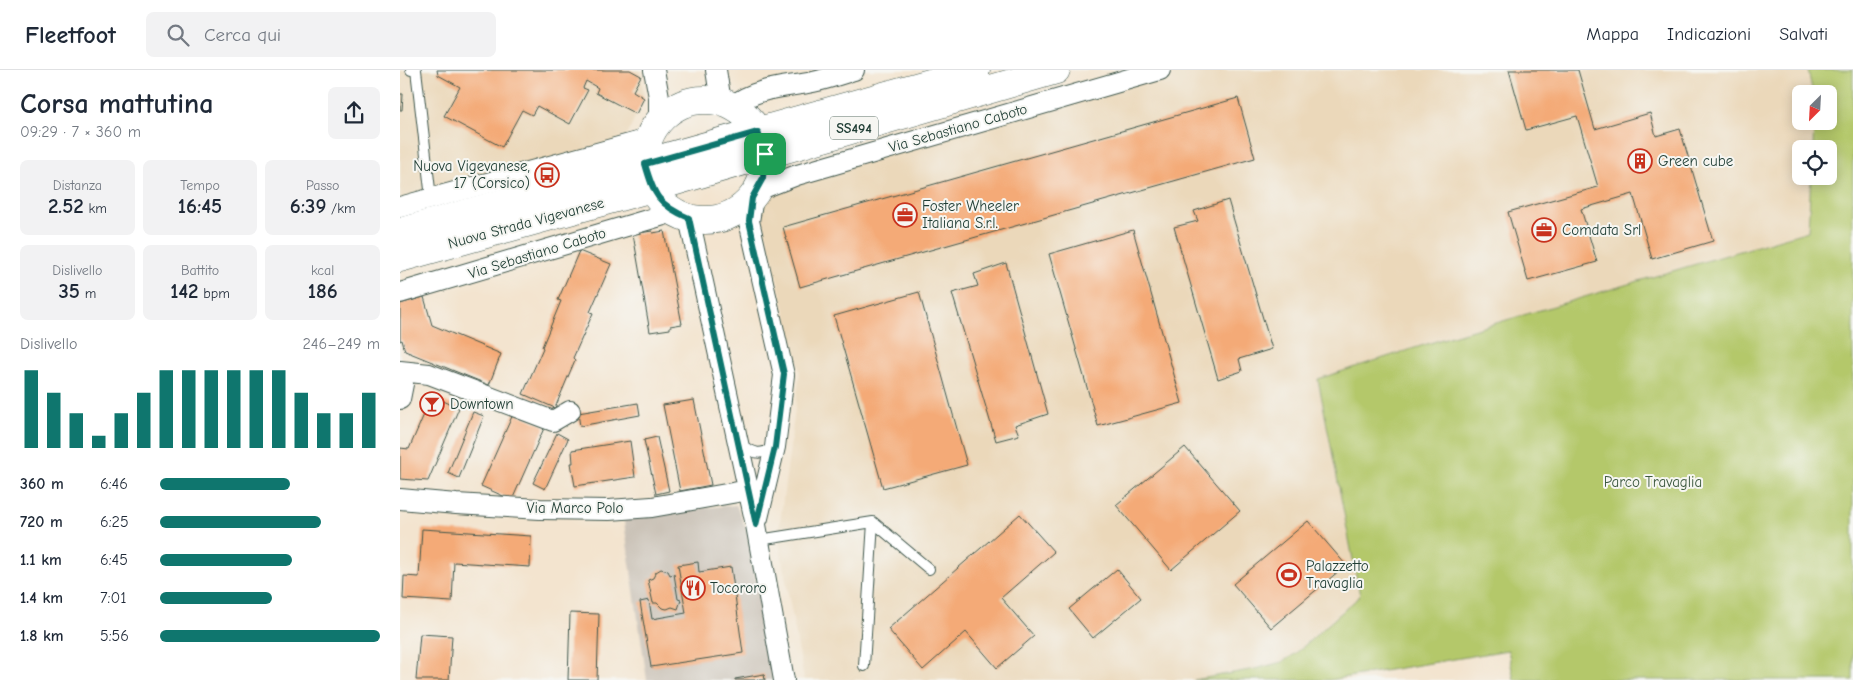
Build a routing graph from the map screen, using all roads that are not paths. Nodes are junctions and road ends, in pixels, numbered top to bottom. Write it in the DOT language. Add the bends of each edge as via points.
graph roads {
  1 [pos="411,70"];
  2 [pos="654,70"];
  3 [pos="716,70"];
  4 [pos="854,70"];
  5 [pos="976,70"];
  6 [pos="1056,70"];
  7 [pos="1160,70"];
  8 [pos="726,104"];
  9 [pos="762,143"];
  10 [pos="651,153"];
  11 [pos="755,194"];
  12 [pos="431,198"];
  13 [pos="400,207"];
  14 [pos="682,215"];
  15 [pos="400,232"];
  16 [pos="400,258"];
  17 [pos="400,293"];
  18 [pos="400,371"];
  19 [pos="400,377"];
  20 [pos="400,399"];
  21 [pos="570,411"];
  22 [pos="739,444"];
  23 [pos="775,447"];
  24 [pos="749,490"];
  25 [pos="400,499"];
  26 [pos="873,522"];
  27 [pos="758,532"];
  28 [pos="929,569"];
  29 [pos="864,666"];
  30 [pos="784,680"];
  1 -- 12 [label="lane" via="416,70"];
  2 -- 10 [label="street" via="659,97"];
  3 -- 8 [label="street"];
  4 -- 8 [label="street" via="814,82 755,92"];
  5 -- 9 [label="main road, Nuova Strada Vigevanese / SS494"];
  6 -- 9 [label="main road, Nuova Strada Vigevanese / SS494"];
  7 -- 11 [label="street, Via Sebastiano Caboto" via="797,175"];
  8 -- 9 [label="main road" via="749,119"];
  8 -- 10 [label="main road, Nuova Strada Vigevanese" via="712,100 690,102 671,110"];
  9 -- 10 [label="main road, Nuova Strada Vigevanese / SS494"];
  9 -- 11 [label="main road" via="763,178"];
  10 -- 12 [label="street"];
  10 -- 14 [label="main road" via="665,205"];
  10 -- 15 [label="main road, Nuova Strada Vigevanese / SS494"];
  10 -- 16 [label="main road, Nuova Strada Vigevanese / SS494"];
  11 -- 14 [label="main road" via="743,207 724,218 708,220"];
  11 -- 23 [label="street" via="749,221 784,374"];
  12 -- 13 [label="street"];
  14 -- 17 [label="street, Via Sebastiano Caboto"];
  14 -- 22 [label="street"];
  18 -- 21 [label="street" via="429,374 553,421"];
  19 -- 20 [label="street" via="403,384"];
  22 -- 23 [label="lane" via="755,453"];
  22 -- 24 [label="street"];
  23 -- 27 [label="street"];
  24 -- 25 [label="street, Via Marco Polo" via="652,507 609,510 540,509"];
  24 -- 27 [label="street"];
  26 -- 27 [label="lane"];
  26 -- 28 [label="lane"];
  26 -- 29 [label="lane"];
  27 -- 30 [label="street"];
}
